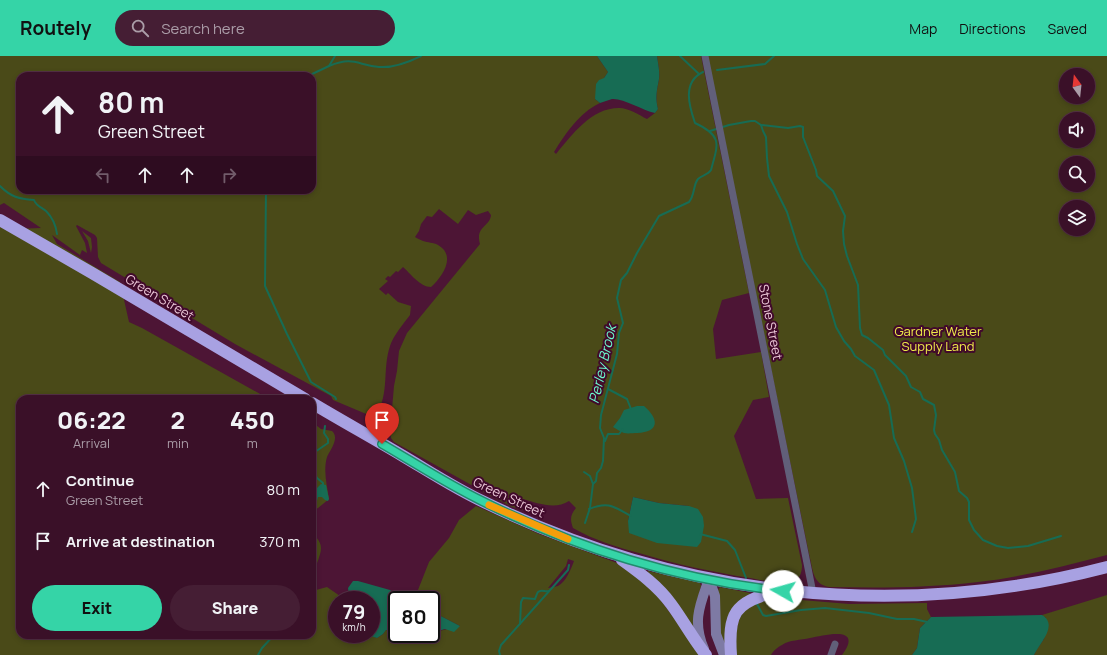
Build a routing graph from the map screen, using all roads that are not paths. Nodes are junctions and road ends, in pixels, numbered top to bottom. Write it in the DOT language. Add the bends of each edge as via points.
graph roads {
  1 [pos="705,56"];
  2 [pos="0,220"];
  3 [pos="298,395"];
  4 [pos="316,405"];
  5 [pos="613,554"];
  6 [pos="1107,567"];
  7 [pos="709,579"];
  8 [pos="783,591"];
  9 [pos="813,593"];
  10 [pos="835,644"];
  11 [pos="706,655"];
  12 [pos="724,655"];
  13 [pos="732,655"];
  14 [pos="831,655"];
  1 -- 9 [label="street, Stone Street"];
  2 -- 3 [label="highway, Green Street"];
  4 -- 5 [label="highway, Green Street" via="483,502 554,533"];
  5 -- 7 [label="highway, Green Street"];
  5 -- 11 [label="highway" via="640,573 664,595"];
  6 -- 9 [label="highway" via="1039,582 956,593 888,596"];
  7 -- 8 [label="highway, Green Street"];
  7 -- 11 [label="street" via="698,617 700,638"];
  7 -- 12 [label="street" via="715,596 716,634"];
  8 -- 9 [label="highway"];
  8 -- 13 [label="highway" via="756,597 739,608 730,632"];
  10 -- 14 [label="street"];
}
